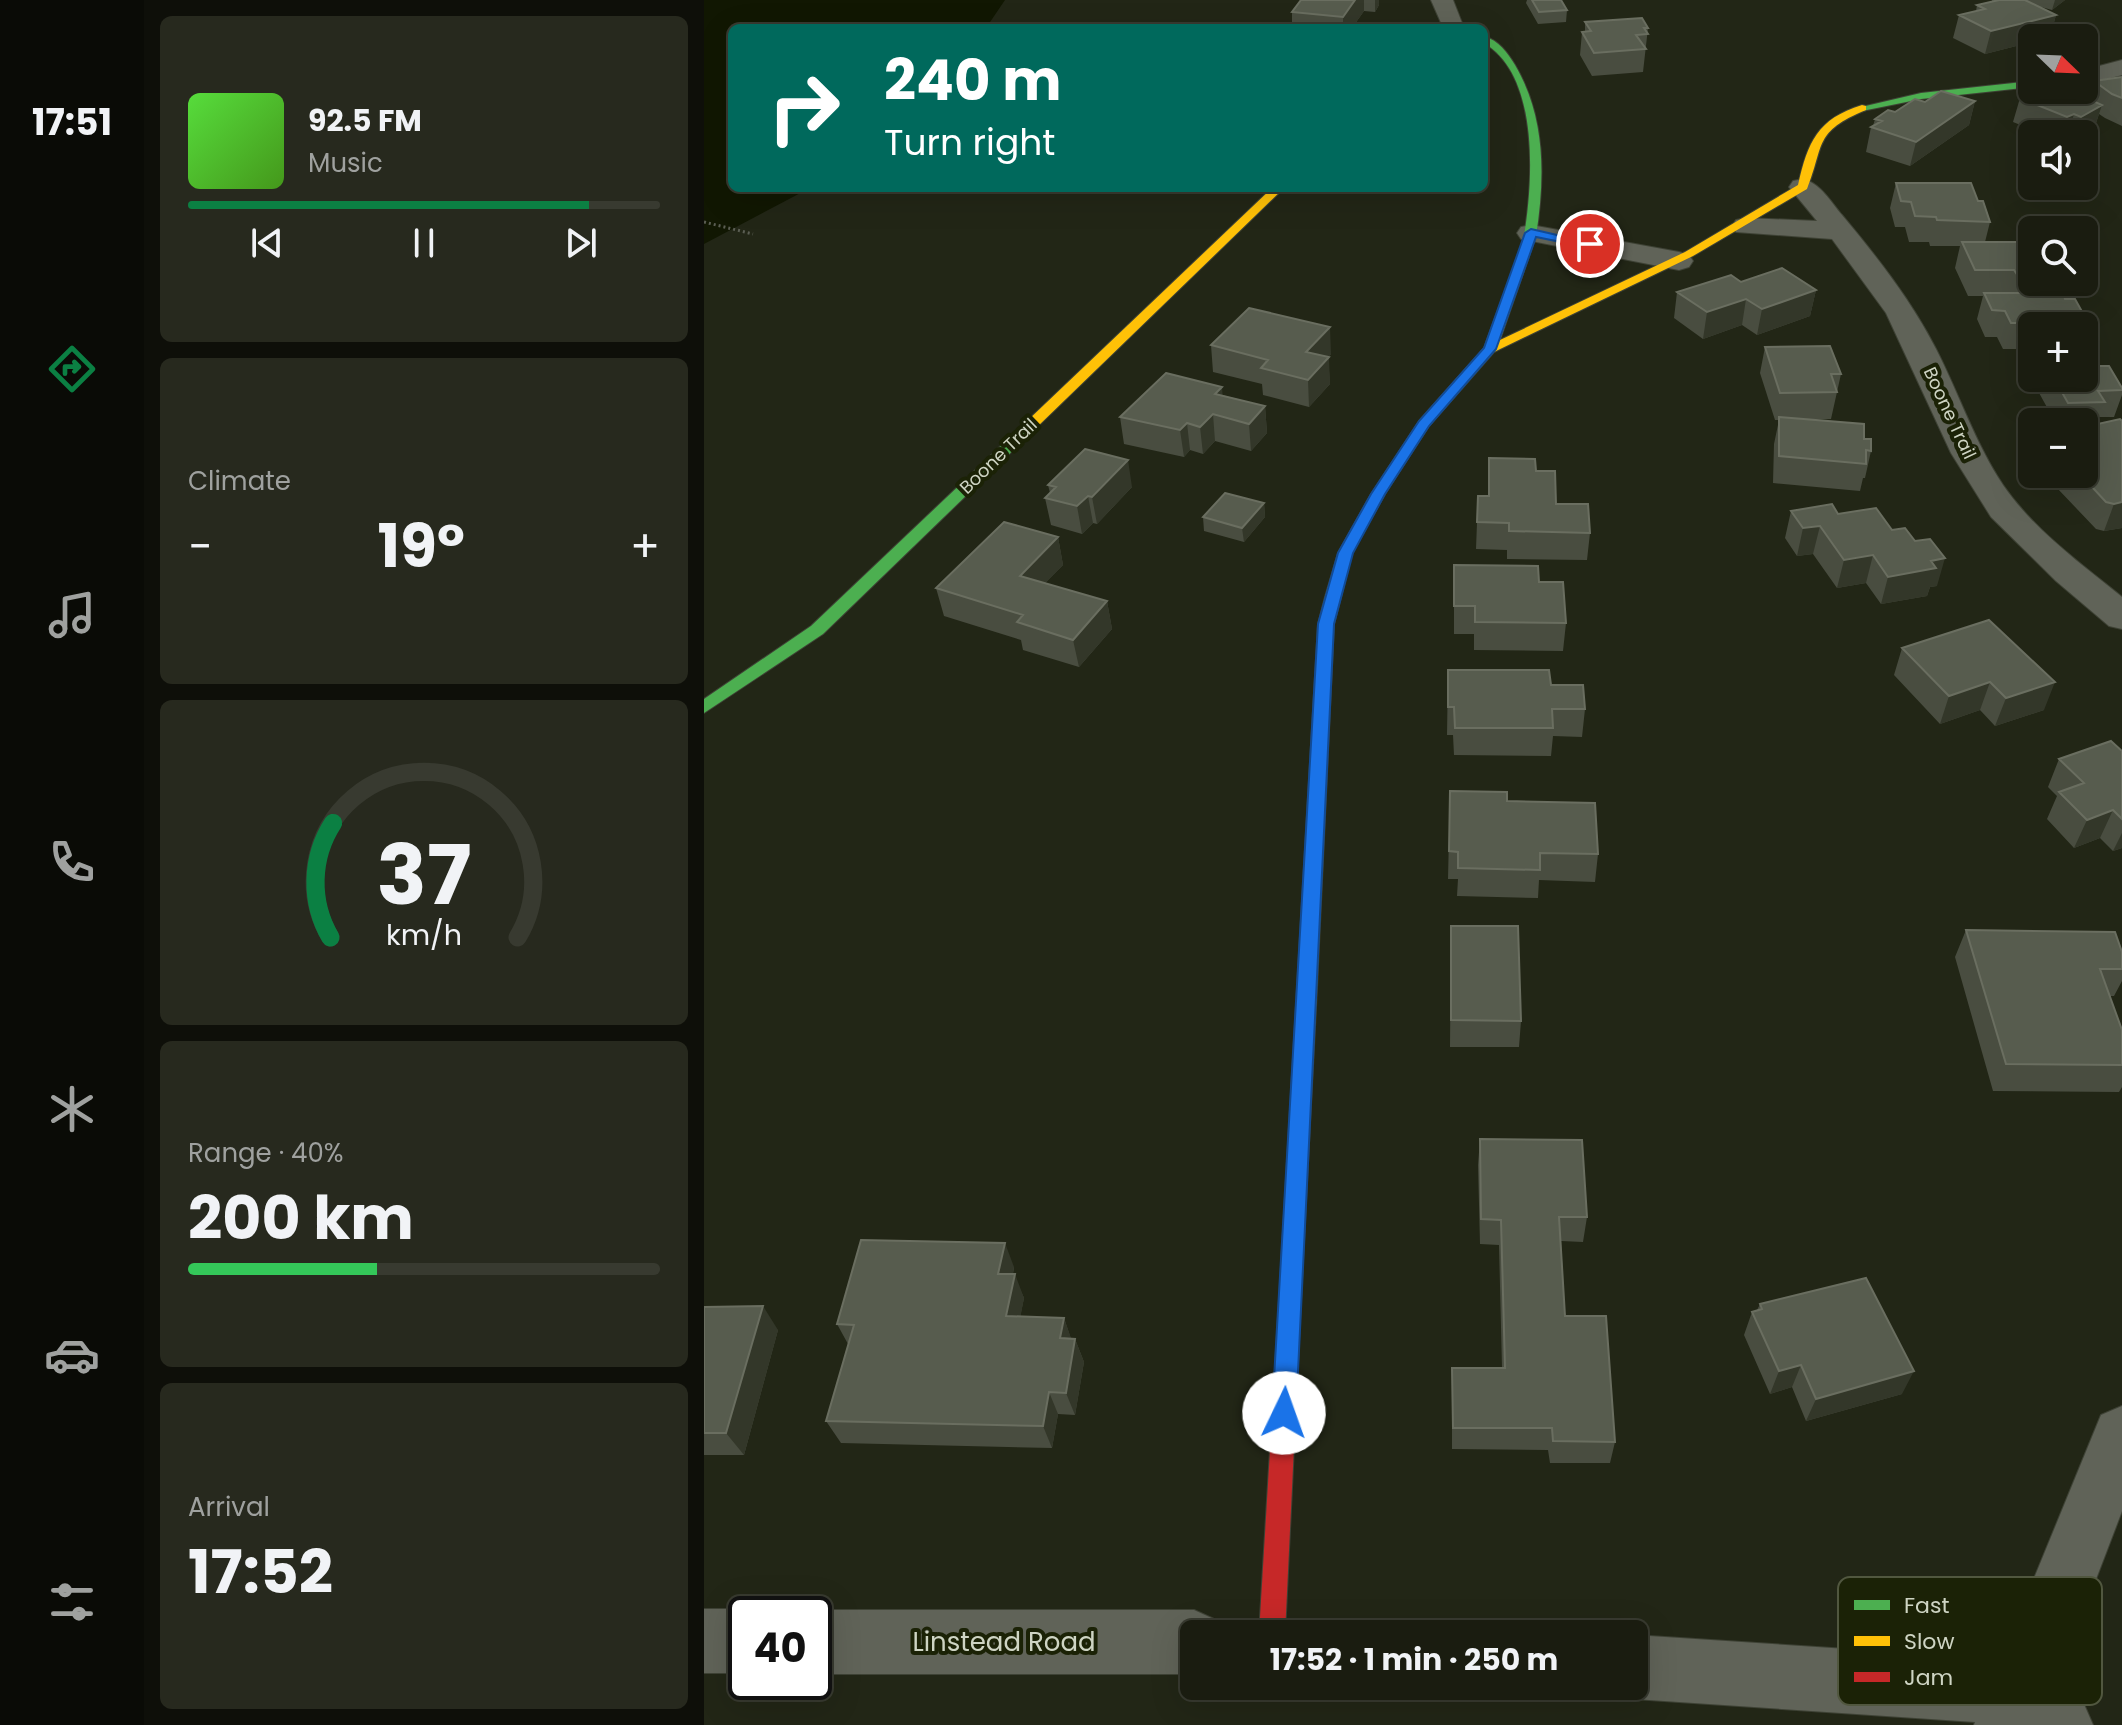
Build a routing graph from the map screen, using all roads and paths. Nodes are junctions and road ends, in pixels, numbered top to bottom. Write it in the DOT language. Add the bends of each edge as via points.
graph roads {
  1 [pos="1442,0"];
  2 [pos="1454,24"];
  3 [pos="1488,41"];
  4 [pos="2122,67"];
  5 [pos="2098,74"];
  6 [pos="2018,86"];
  7 [pos="1803,187"];
  8 [pos="1274,192"];
  9 [pos="704,222"];
  10 [pos="1746,226"];
  11 [pos="1841,231"];
  12 [pos="1531,233"];
  13 [pos="753,234"];
  14 [pos="1679,261"];
  15 [pos="1490,349"];
  16 [pos="2122,617"];
  17 [pos="704,707"];
  18 [pos="2122,1435"];
  19 [pos="2075,1577"];
  20 [pos="1273,1620"];
  21 [pos="704,1641"];
  22 [pos="728,1641"];
  23 [pos="832,1642"];
  24 [pos="1180,1642"];
  25 [pos="1648,1669"];
  26 [pos="1838,1691"];
  27 [pos="1954,1705"];
  28 [pos="2030,1714"];
  1 -- 2 [label="street"];
  3 -- 12 [label="street" via="1498,45 1527,93 1537,137"];
  4 -- 5 [label="street"];
  6 -- 7 [label="street" via="1899,100 1851,112 1825,126 1812,143"];
  7 -- 10 [label="street"];
  7 -- 11 [label="street, Boone Trail"];
  8 -- 17 [label="street, Boone Trail" via="817,630"];
  9 -- 13 [label="path"];
  10 -- 11 [label="street"];
  10 -- 14 [label="street"];
  11 -- 16 [label="street, Boone Trail" via="1912,332 1991,493 2033,540"];
  12 -- 14 [label="street"];
  12 -- 15 [label="street"];
  14 -- 15 [label="street"];
  15 -- 20 [label="street" via="1424,424 1378,494 1345,553 1326,624"];
  18 -- 19 [label="street"];
  21 -- 22 [label="street"];
  23 -- 24 [label="street, Linstead Road"];
  25 -- 26 [label="street"];
  27 -- 28 [label="street"];
}
